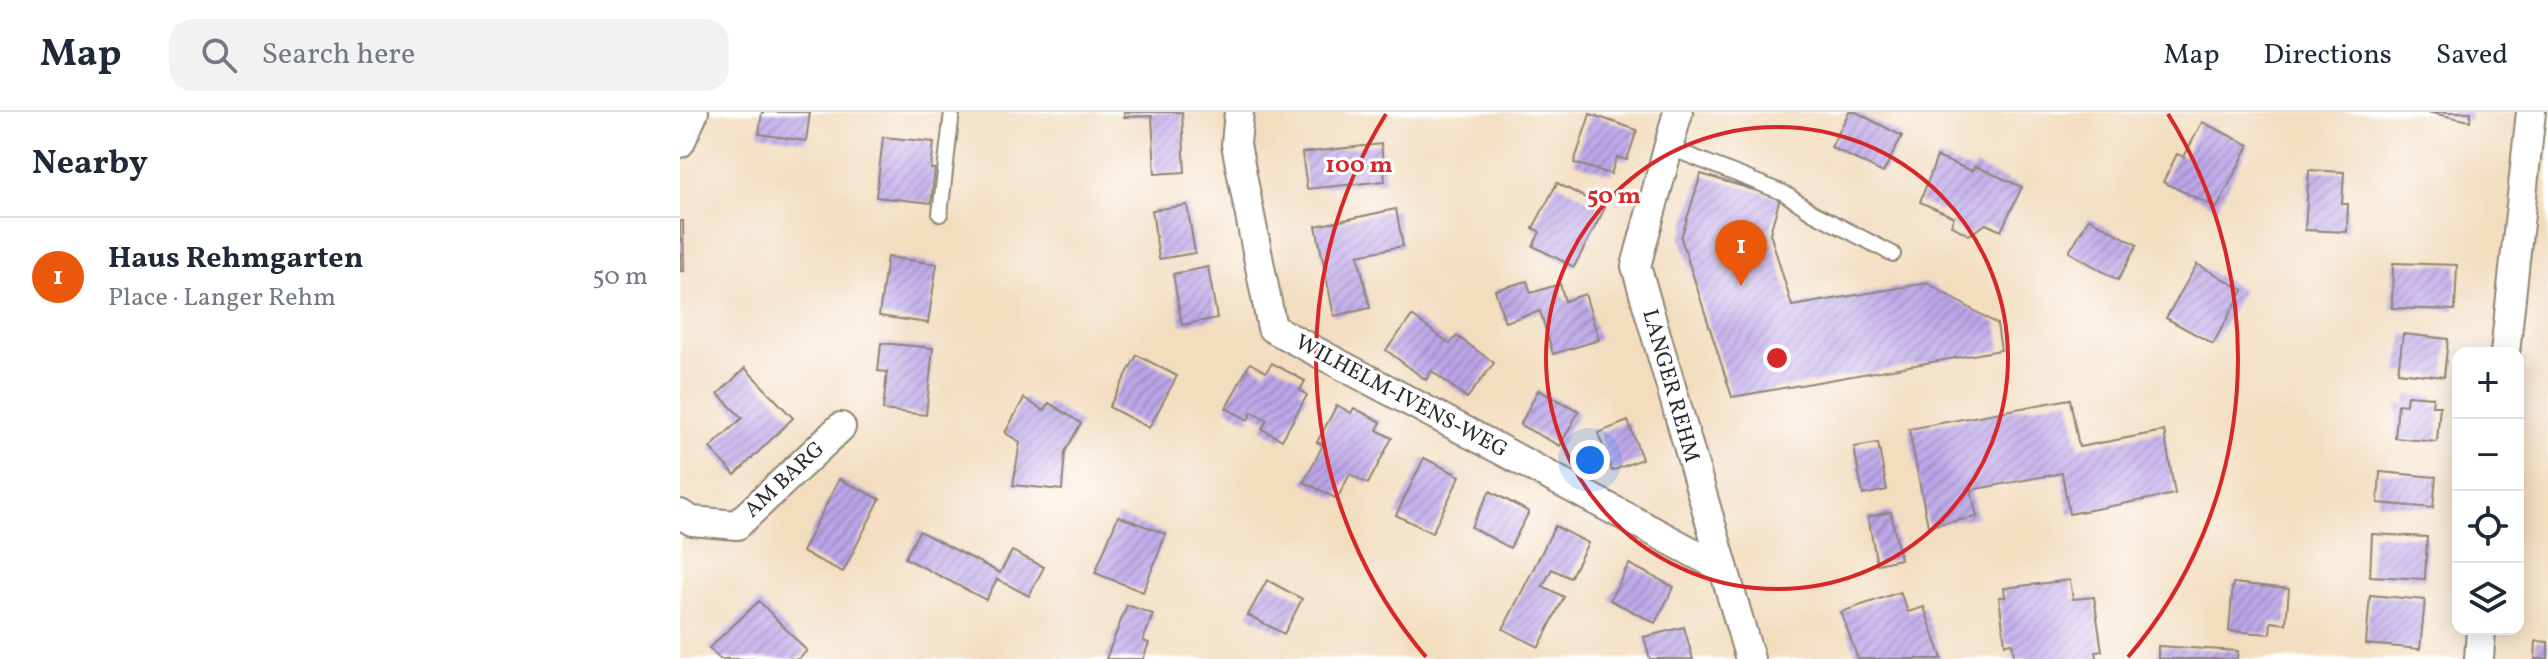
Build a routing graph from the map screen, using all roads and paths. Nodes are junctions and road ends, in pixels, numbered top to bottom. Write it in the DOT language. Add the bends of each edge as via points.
graph roads {
  1 [pos="694,112"];
  2 [pos="952,112"];
  3 [pos="1239,112"];
  4 [pos="1678,112"];
  5 [pos="2531,112"];
  6 [pos="680,143"];
  7 [pos="1668,147"];
  8 [pos="940,214"];
  9 [pos="1893,254"];
  10 [pos="2506,347"];
  11 [pos="841,427"];
  12 [pos="680,514"];
  13 [pos="1724,569"];
  14 [pos="2481,635"];
  15 [pos="1750,659"];
  16 [pos="2479,659"];
  1 -- 6 [label="street"];
  2 -- 8 [label="lane"];
  3 -- 13 [label="street, WILHELM-IVENS-WEG" via="1236,144 1272,328"];
  4 -- 7 [label="street, LANGER REHM"];
  5 -- 10 [label="street"];
  7 -- 9 [label="lane" via="1784,193"];
  7 -- 13 [label="street, LANGER REHM" via="1636,266"];
  11 -- 12 [label="street, AM BARG" via="737,525 692,521"];
  13 -- 15 [label="street, LANGER REHM"];
  14 -- 16 [label="street"];
}
